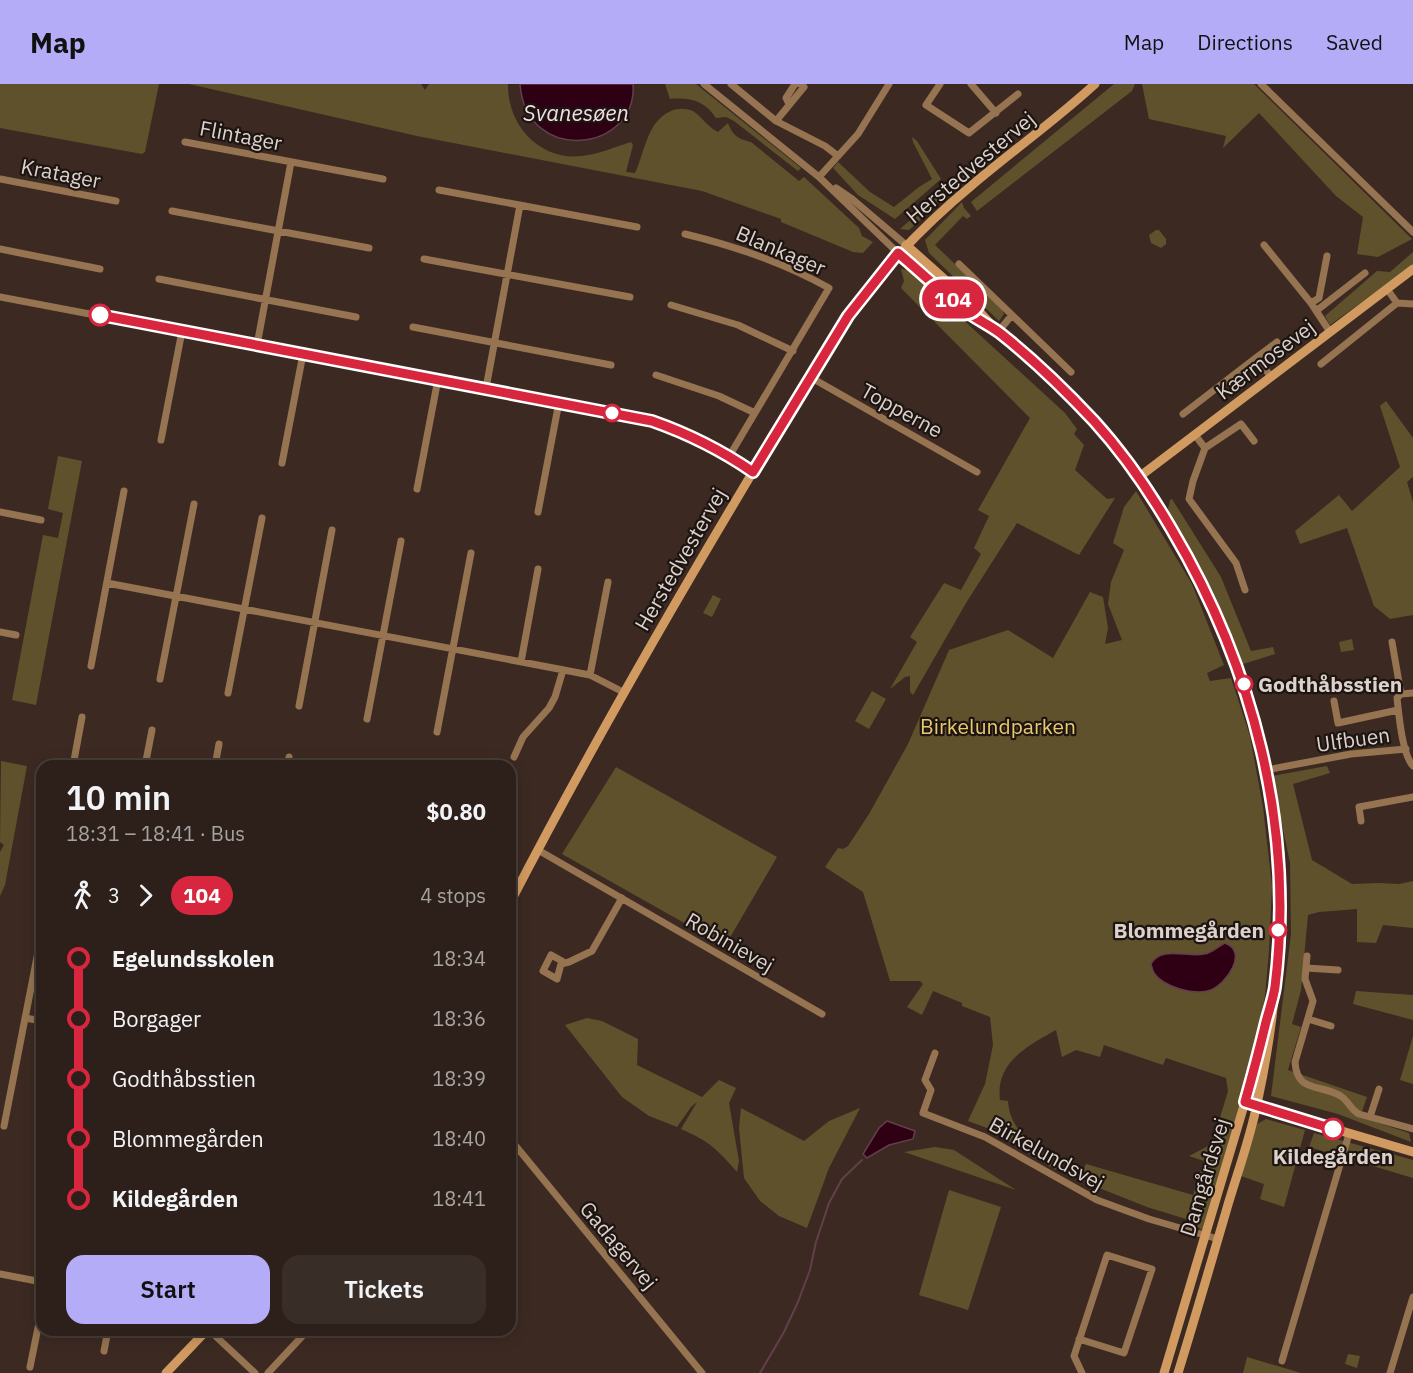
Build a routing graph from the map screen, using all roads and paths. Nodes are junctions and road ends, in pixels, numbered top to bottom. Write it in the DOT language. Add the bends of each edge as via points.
graph roads {
  1 [pos="704,84"];
  2 [pos="731,84"];
  3 [pos="795,84"];
  4 [pos="800,84"];
  5 [pos="889,84"];
  6 [pos="940,84"];
  7 [pos="1095,84"];
  8 [pos="1261,84"];
  9 [pos="973,86"];
  10 [pos="1018,94"];
  11 [pos="789,104"];
  12 [pos="996,113"];
  13 [pos="776,121"];
  14 [pos="185,142"];
  15 [pos="838,156"];
  16 [pos="291,162"];
  17 [pos="819,177"];
  18 [pos="0,179"];
  19 [pos="383,179"];
  20 [pos="439,190"];
  21 [pos="116,201"];
  22 [pos="520,205"];
  23 [pos="172,211"];
  24 [pos="638,227"];
  25 [pos="278,230"];
  26 [pos="1413,232"];
  27 [pos="685,234"];
  28 [pos="906,245"];
  29 [pos="1264,245"];
  30 [pos="369,248"];
  31 [pos="0,249"];
  32 [pos="898,253"];
  33 [pos="1327,256"];
  34 [pos="424,259"];
  35 [pos="959,264"];
  36 [pos="100,269"];
  37 [pos="1413,269"];
  38 [pos="1365,273"];
  39 [pos="507,274"];
  40 [pos="159,279"];
  41 [pos="1387,289"];
  42 [pos="0,297"];
  43 [pos="630,297"];
  44 [pos="265,299"];
  45 [pos="1311,303"];
  46 [pos="1397,303"];
  47 [pos="1410,304"];
  48 [pos="671,305"];
  49 [pos="1316,311"];
  50 [pos="1012,315"];
  51 [pos="356,317"];
  52 [pos="413,327"];
  53 [pos="182,331"];
  54 [pos="998,332"];
  55 [pos="1330,332"];
  56 [pos="1277,342"];
  57 [pos="494,343"];
  58 [pos="257,345"];
  59 [pos="793,351"];
  60 [pos="303,354"];
  61 [pos="1257,357"];
  62 [pos="1321,364"];
  63 [pos="611,365"];
  64 [pos="1071,372"];
  65 [pos="656,375"];
  66 [pos="810,377"];
  67 [pos="1271,377"];
  68 [pos="438,379"];
  69 [pos="486,388"];
  70 [pos="559,402"];
  71 [pos="755,413"];
  72 [pos="1183,414"];
  73 [pos="1194,435"];
  74 [pos="161,440"];
  75 [pos="1254,441"];
  76 [pos="1205,448"];
  77 [pos="730,455"];
  78 [pos="282,463"];
  79 [pos="753,472"];
  80 [pos="977,472"];
  81 [pos="1139,477"];
  82 [pos="417,489"];
  83 [pos="124,491"];
  84 [pos="194,504"];
  85 [pos="0,512"];
  86 [pos="538,512"];
  87 [pos="262,518"];
  88 [pos="41,520"];
  89 [pos="332,530"];
  90 [pos="401,541"];
  91 [pos="471,553"];
  92 [pos="538,569"];
  93 [pos="608,582"];
  94 [pos="107,583"];
  95 [pos="1245,590"];
  96 [pos="176,597"];
  97 [pos="245,610"];
  98 [pos="314,623"];
  99 [pos="0,632"];
  100 [pos="16,635"];
  101 [pos="383,636"];
  102 [pos="1392,642"];
  103 [pos="452,649"];
  104 [pos="521,662"];
  105 [pos="91,666"];
  106 [pos="562,670"];
  107 [pos="590,675"];
  108 [pos="160,679"];
  109 [pos="623,692"];
  110 [pos="228,693"];
  111 [pos="1413,693"];
  112 [pos="1401,694"];
  113 [pos="1334,701"];
  114 [pos="299,706"];
  115 [pos="1398,710"];
  116 [pos="82,717"];
  117 [pos="367,719"];
  118 [pos="152,730"];
  119 [pos="437,732"];
  120 [pos="219,744"];
  121 [pos="1406,749"];
  122 [pos="289,757"];
  123 [pos="514,757"];
  124 [pos="74,760"];
  125 [pos="145,760"];
  126 [pos="216,760"];
  127 [pos="288,760"];
  128 [pos="1413,766"];
  129 [pos="1266,770"];
  130 [pos="1413,797"];
  131 [pos="1361,821"];
  132 [pos="538,850"];
  133 [pos="516,892"];
  134 [pos="622,898"];
  135 [pos="1307,956"];
  136 [pos="36,962"];
  137 [pos="561,964"];
  138 [pos="1306,969"];
  139 [pos="1338,970"];
  140 [pos="1274,989"];
  141 [pos="822,1014"];
  142 [pos="25,1018"];
  143 [pos="1308,1019"];
  144 [pos="36,1020"];
  145 [pos="1331,1026"];
  146 [pos="935,1053"];
  147 [pos="1379,1089"];
  148 [pos="1245,1102"];
  149 [pos="1257,1106"];
  150 [pos="1370,1117"];
  151 [pos="4,1126"];
  152 [pos="1413,1129"];
  153 [pos="1349,1134"];
  154 [pos="516,1146"];
  155 [pos="1413,1152"];
  156 [pos="1205,1235"];
  157 [pos="1218,1239"];
  158 [pos="0,1274"];
  159 [pos="36,1281"];
  160 [pos="1413,1297"];
  161 [pos="36,1336"];
  162 [pos="107,1336"];
  163 [pos="202,1336"];
  164 [pos="215,1336"];
  165 [pos="302,1336"];
  166 [pos="1079,1339"];
  167 [pos="104,1351"];
  168 [pos="1282,1361"];
  169 [pos="30,1367"];
  170 [pos="166,1373"];
  171 [pos="255,1373"];
  172 [pos="268,1373"];
  173 [pos="702,1373"];
  174 [pos="1082,1373"];
  175 [pos="1164,1373"];
  176 [pos="1178,1373"];
  177 [pos="1390,1373"];
  1 -- 17 [label="street"];
  2 -- 13 [label="street"];
  3 -- 11 [label="street" via="786,98"];
  4 -- 11 [label="street" via="804,87"];
  5 -- 15 [label="street" via="858,134"];
  6 -- 12 [label="street" via="926,105 969,134"];
  7 -- 28 [label="street, Herstedvestervej" via="970,186"];
  8 -- 26 [label="street"];
  9 -- 12 [label="street"];
  10 -- 12 [label="street"];
  11 -- 13 [label="street"];
  13 -- 15 [label="street"];
  14 -- 16 [label="street, Flintager"];
  15 -- 17 [label="street"];
  16 -- 19 [label="street, Flintager"];
  16 -- 25 [label="street, Flintager"];
  17 -- 28 [label="street"];
  17 -- 32 [label="street"];
  18 -- 21 [label="street, Kratager"];
  20 -- 22 [label="street"];
  22 -- 24 [label="street"];
  22 -- 39 [label="street"];
  23 -- 25 [label="street"];
  25 -- 30 [label="street"];
  25 -- 44 [label="street, Flintager"];
  27 -- 59 [label="street, Blankager" via="762,256 829,288"];
  28 -- 32 [label="street, Herstedvestervej"];
  28 -- 54 [label="street, Damgårdsvej"];
  29 -- 45 [label="street"];
  31 -- 36 [label="street"];
  32 -- 54 [label="street, Damgårdsvej" via="969,313"];
  32 -- 66 [label="street, Herstedvestervej" via="848,316"];
  33 -- 45 [label="street" via="1319,298"];
  34 -- 39 [label="street"];
  35 -- 50 [label="street"];
  37 -- 41 [label="street, Kærmosevej"];
  38 -- 49 [label="street"];
  39 -- 43 [label="street"];
  39 -- 57 [label="street"];
  40 -- 44 [label="street"];
  41 -- 46 [label="street"];
  41 -- 55 [label="street, Kærmosevej"];
  42 -- 53 [label="street"];
  44 -- 51 [label="street"];
  44 -- 58 [label="street, Flintager"];
  45 -- 49 [label="street"];
  46 -- 47 [label="street"];
  46 -- 62 [label="street"];
  48 -- 59 [label="street" via="738,326"];
  49 -- 55 [label="street"];
  50 -- 54 [label="street"];
  50 -- 64 [label="street"];
  52 -- 57 [label="street"];
  53 -- 58 [label="street"];
  53 -- 74 [label="street"];
  54 -- 81 [label="street, Damgårdsvej" via="1083,409"];
  55 -- 67 [label="street, Kærmosevej"];
  56 -- 61 [label="street"];
  57 -- 63 [label="street"];
  57 -- 69 [label="street"];
  58 -- 60 [label="street"];
  59 -- 71 [label="street, Blankager"];
  60 -- 68 [label="street"];
  60 -- 78 [label="street"];
  61 -- 67 [label="street"];
  61 -- 72 [label="street"];
  65 -- 71 [label="street" via="720,396"];
  66 -- 79 [label="street, Herstedvestervej"];
  66 -- 80 [label="street, Topperne"];
  67 -- 73 [label="street, Kærmosevej"];
  68 -- 69 [label="street"];
  68 -- 82 [label="street"];
  69 -- 70 [label="street"];
  70 -- 77 [label="street" via="652,421"];
  70 -- 86 [label="street"];
  71 -- 77 [label="street, Blankager"];
  73 -- 76 [label="street"];
  73 -- 81 [label="street, Kærmosevej"];
  75 -- 76 [label="street" via="1241,424"];
  76 -- 95 [label="street" via="1189,499 1236,563"];
  77 -- 79 [label="street"];
  79 -- 109 [label="street, Herstedvestervej"];
  81 -- 129 [label="street, Damgårdsvej" via="1180,543 1215,611 1245,686"];
  83 -- 94 [label="street"];
  84 -- 96 [label="street"];
  85 -- 88 [label="street"];
  87 -- 97 [label="street"];
  89 -- 98 [label="street"];
  90 -- 101 [label="street"];
  91 -- 103 [label="street"];
  92 -- 104 [label="street"];
  93 -- 107 [label="street"];
  94 -- 96 [label="street"];
  94 -- 105 [label="street"];
  96 -- 97 [label="street"];
  96 -- 108 [label="street"];
  97 -- 98 [label="street"];
  97 -- 110 [label="street"];
  98 -- 101 [label="street"];
  98 -- 114 [label="street"];
  99 -- 100 [label="street"];
  101 -- 103 [label="street"];
  101 -- 117 [label="street"];
  102 -- 112 [label="street"];
  103 -- 104 [label="street"];
  103 -- 119 [label="street"];
  104 -- 106 [label="street"];
  106 -- 107 [label="street"];
  106 -- 123 [label="street" via="549,708 523,737"];
  107 -- 109 [label="street"];
  109 -- 132 [label="street, Herstedvestervej"];
  111 -- 112 [label="street"];
  112 -- 115 [label="street, Ulfbuen" via="1397,698"];
  113 -- 115 [label="street, Ulfbuen" via="1338,723"];
  115 -- 121 [label="street, Ulfbuen"];
  116 -- 124 [label="street"];
  118 -- 125 [label="street"];
  120 -- 126 [label="street"];
  121 -- 128 [label="street"];
  121 -- 129 [label="street, Ulfbuen" via="1351,754"];
  122 -- 127 [label="street"];
  129 -- 140 [label="street, Damgårdsvej" via="1279,893"];
  130 -- 131 [label="street" via="1359,807"];
  132 -- 133 [label="street, Herstedvestervej"];
  132 -- 134 [label="street, Robinievej"];
  134 -- 137 [label="street" via="592,951"];
  134 -- 141 [label="street, Robinievej"];
  135 -- 138 [label="street"];
  136 -- 142 [label="street"];
  138 -- 139 [label="street"];
  138 -- 143 [label="street" via="1313,1000"];
  140 -- 148 [label="street, Damgårdsvej"];
  140 -- 149 [label="street, Damgårdsvej"];
  142 -- 144 [label="street"];
  142 -- 151 [label="street"];
  143 -- 145 [label="street"];
  143 -- 150 [label="street" via="1295,1062 1300,1078 1306,1085 1344,1098 1352,1110"];
  146 -- 156 [label="street, Birkelundsvej" via="925,1080 931,1090 923,1113 985,1137 1097,1200"];
  147 -- 150 [label="street"];
  148 -- 149 [label="street"];
  148 -- 156 [label="street, Damgårdsvej"];
  149 -- 153 [label="street"];
  149 -- 157 [label="street, Damgårdsvej"];
  150 -- 152 [label="street"];
  153 -- 155 [label="street"];
  153 -- 168 [label="street"];
  154 -- 173 [label="street, Gadagervej"];
  156 -- 157 [label="street, Birkelundsvej"];
  156 -- 175 [label="street, Damgårdsvej"];
  157 -- 176 [label="street, Damgårdsvej"];
  158 -- 159 [label="street"];
  160 -- 177 [label="street"];
  161 -- 169 [label="street"];
  162 -- 167 [label="street"];
  163 -- 170 [label="street"];
  164 -- 171 [label="street"];
  165 -- 172 [label="street"];
  166 -- 166 [label="street" via="1107,1255 1152,1269 1124,1353"];
  166 -- 174 [label="street" via="1074,1356"];
}
